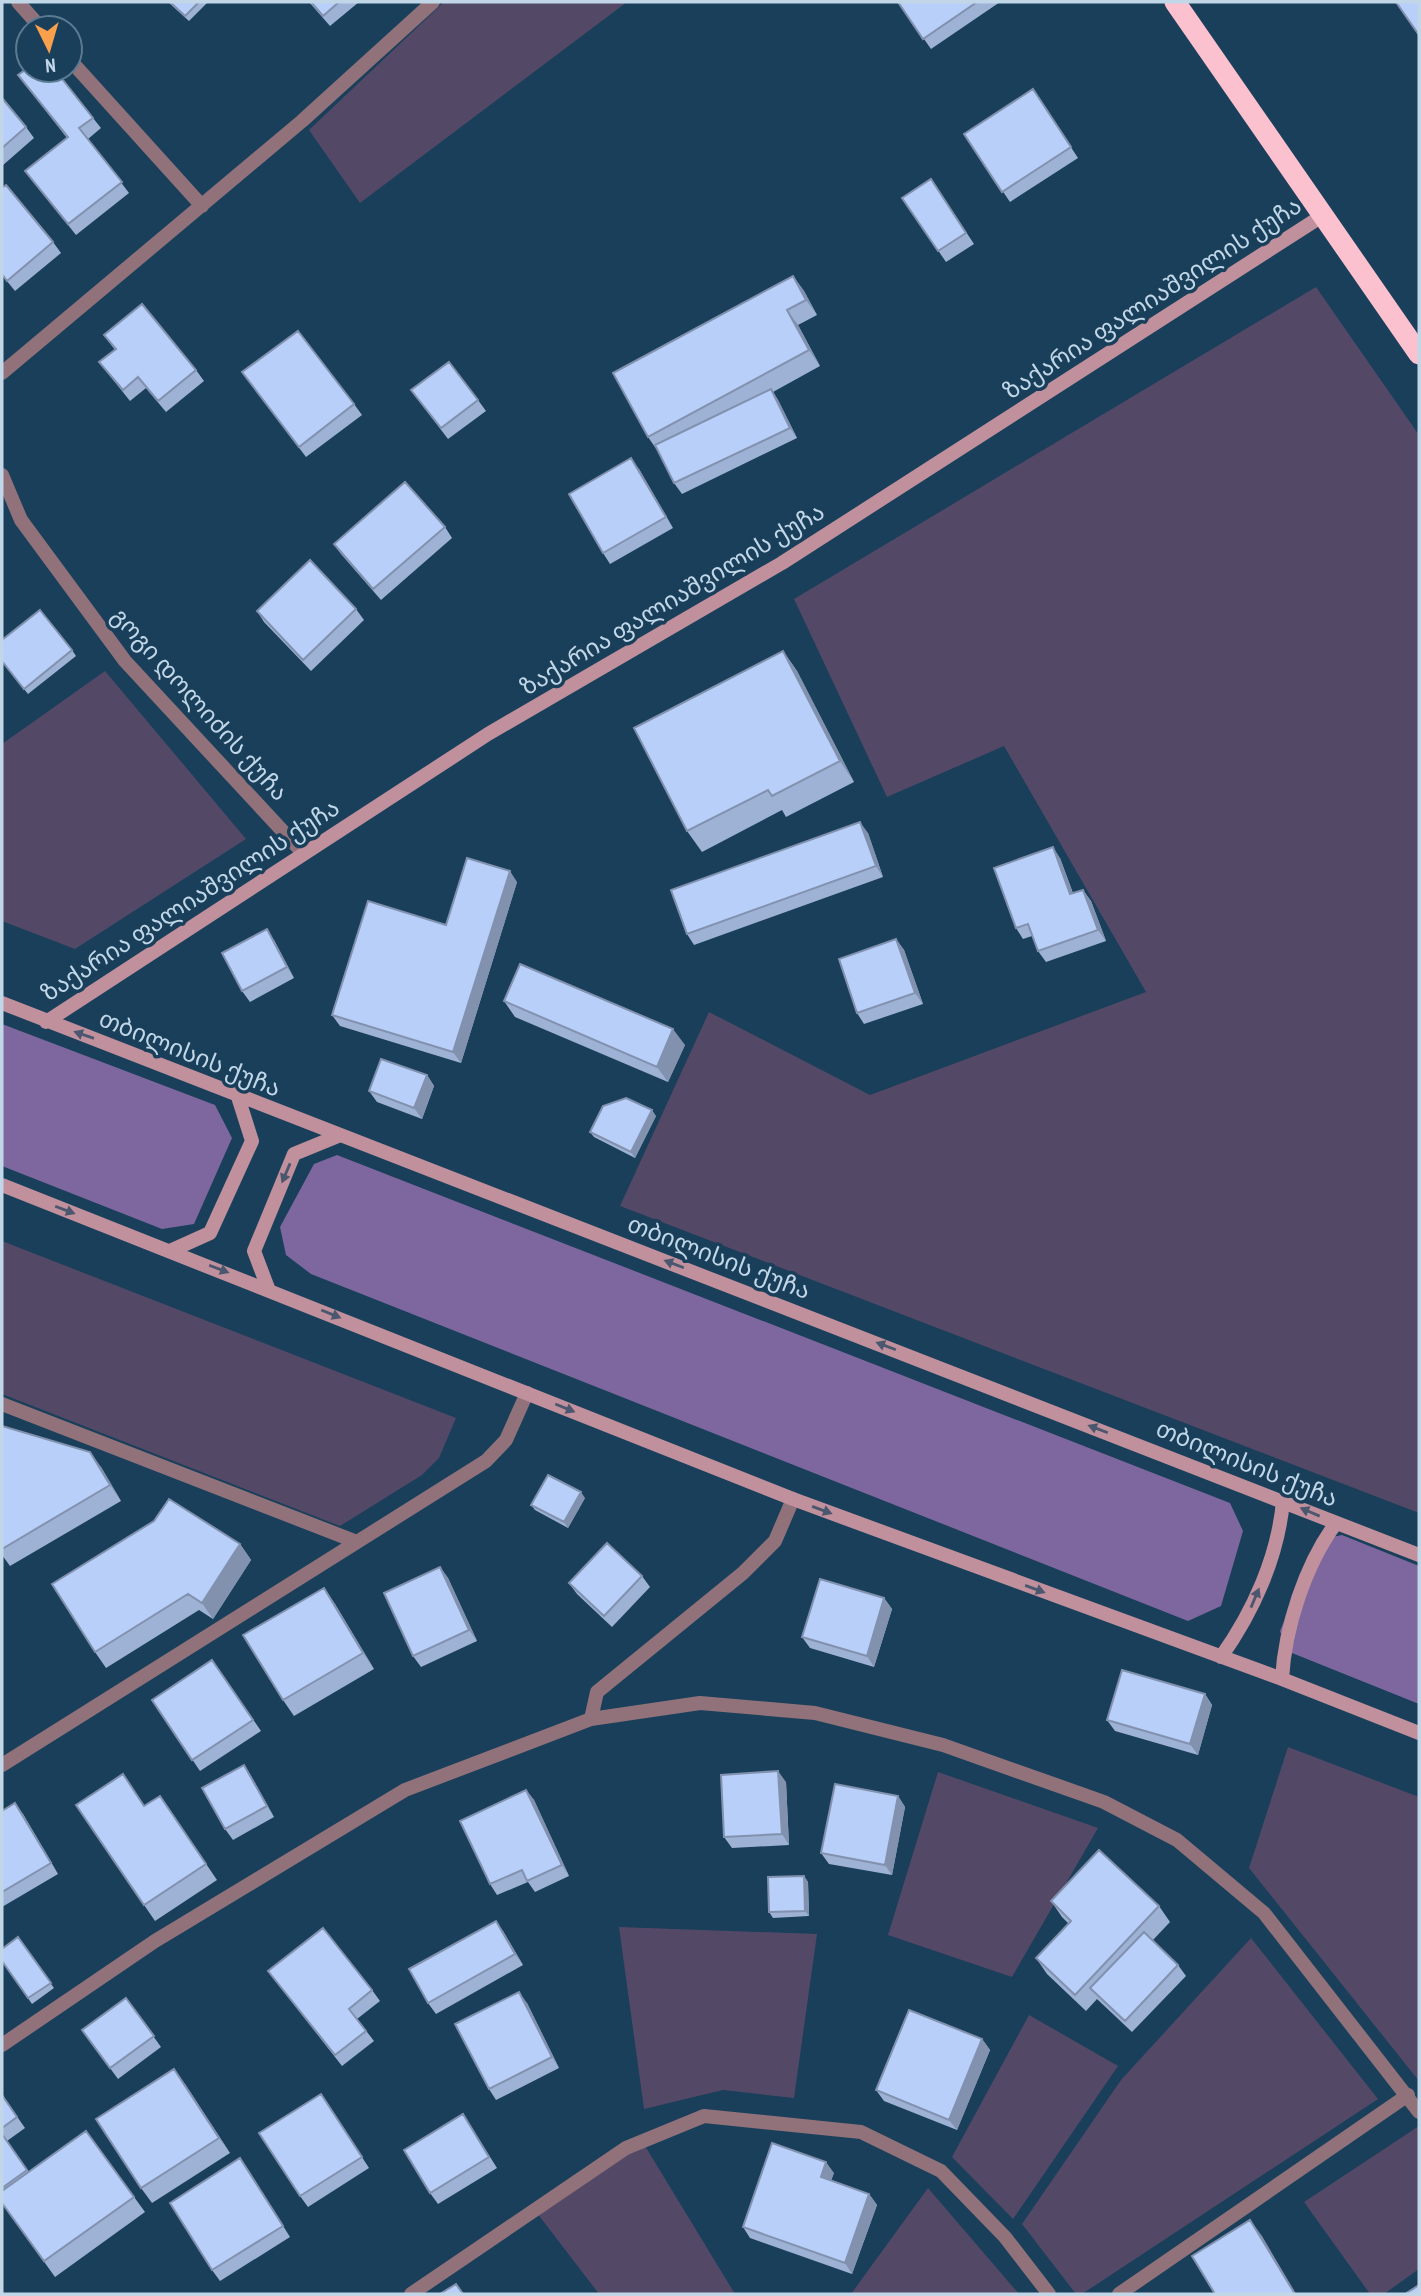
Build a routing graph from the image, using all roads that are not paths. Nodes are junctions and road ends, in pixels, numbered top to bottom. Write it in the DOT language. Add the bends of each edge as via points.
graph roads {
  1 [pos="433,2"];
  2 [pos="1175,2"];
  3 [pos="84,75"];
  4 [pos="202,206"];
  5 [pos="1322,216"];
  6 [pos="1419,354"];
  7 [pos="2,373"];
  8 [pos="2,475"];
  9 [pos="303,852"];
  10 [pos="2,1003"];
  11 [pos="46,1022"];
  12 [pos="239,1097"];
  13 [pos="338,1136"];
  14 [pos="2,1185"];
  15 [pos="170,1251"];
  16 [pos="268,1288"];
  17 [pos="527,1393"];
  18 [pos="2,1404"];
  19 [pos="793,1499"];
  20 [pos="1283,1501"];
  21 [pos="1336,1523"];
  22 [pos="357,1542"];
  23 [pos="1419,1555"];
  24 [pos="1221,1657"];
  25 [pos="1282,1679"];
  26 [pos="591,1719"];
  27 [pos="1419,1733"];
  28 [pos="2,1765"];
  29 [pos="2,2045"];
  30 [pos="1408,2095"];
  31 [pos="1419,2112"];
  32 [pos="411,2294"];
  33 [pos="1049,2294"];
  34 [pos="1119,2294"];
  1 -- 4 [label="street"];
  2 -- 5 [label="highway"];
  3 -- 4 [label="street"];
  4 -- 7 [label="street"];
  5 -- 6 [label="highway"];
  5 -- 9 [label="main road, ზაქარია ფალიაშვილის ქუჩა" via="782,563 488,734"];
  8 -- 9 [label="street, გოგი დოლიძის ქუჩა" via="21,520 125,661"];
  9 -- 11 [label="main road, ზაქარია ფალიაშვილის ქუჩა"];
  10 -- 11 [label="main road, თბილისის ქუჩა"];
  12 -- 11 [label="main road, თბილისის ქუჩა, one-way"];
  12 -- 13 [label="main road, თბილისის ქუჩა"];
  12 -- 15 [label="main road" via="252,1141 210,1233"];
  13 -- 16 [label="main road, one-way" via="294,1154 254,1251"];
  20 -- 13 [label="main road, თბილისის ქუჩა, one-way"];
  14 -- 15 [label="main road, one-way"];
  15 -- 16 [label="main road, one-way"];
  16 -- 17 [label="main road, one-way"];
  17 -- 19 [label="main road, one-way"];
  17 -- 22 [label="street" via="506,1440 486,1461"];
  18 -- 22 [label="street"];
  19 -- 24 [label="main road, one-way"];
  19 -- 26 [label="street" via="775,1541 743,1573 597,1692"];
  21 -- 20 [label="main road, თბილისის ქუჩა, one-way"];
  24 -- 20 [label="main road, one-way" via="1243,1626 1263,1580"];
  21 -- 23 [label="main road, თბილისის ქუჩა"];
  21 -- 25 [label="main road" via="1321,1544 1301,1595 1284,1647"];
  22 -- 28 [label="street"];
  24 -- 25 [label="main road"];
  25 -- 27 [label="main road"];
  26 -- 29 [label="street" via="405,1790 155,1941"];
  26 -- 30 [label="street" via="701,1703 815,1713 943,1745 1104,1801 1177,1840 1264,1913"];
  30 -- 31 [label="street"];
  30 -- 34 [label="street"];
  32 -- 33 [label="street" via="625,2148 704,2116 861,2132 941,2171 1005,2237"];
}
